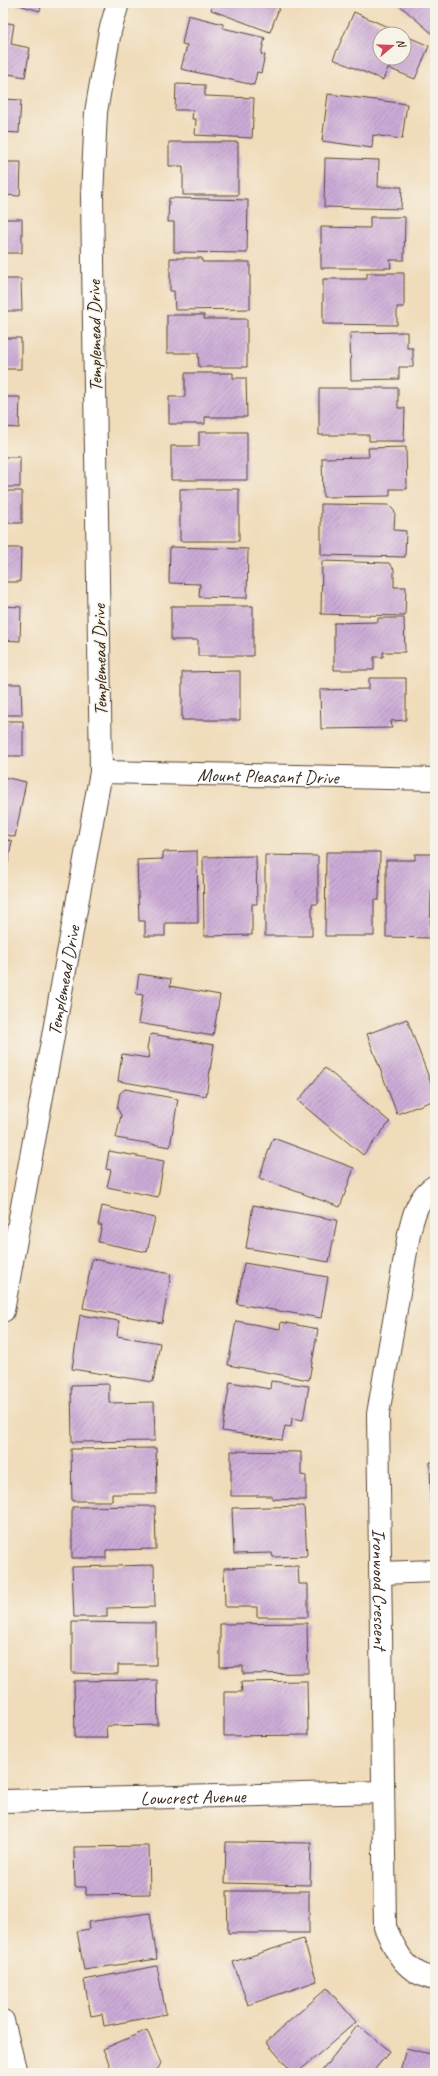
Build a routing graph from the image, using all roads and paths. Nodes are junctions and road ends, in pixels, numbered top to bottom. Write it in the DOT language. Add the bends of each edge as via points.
graph roads {
  1 [pos="118,3"];
  2 [pos="101,772"];
  3 [pos="435,778"];
  4 [pos="435,1186"];
  5 [pos="3,1311"];
  6 [pos="435,1571"];
  7 [pos="381,1573"];
  8 [pos="382,1792"];
  9 [pos="3,1801"];
  10 [pos="435,1979"];
  11 [pos="3,2021"];
  12 [pos="16,2073"];
  1 -- 2 [label="street, Templemead Drive" via="110,31 96,112 92,196"];
  2 -- 3 [label="street, Mount Pleasant Drive"];
  2 -- 5 [label="street, Templemead Drive"];
  4 -- 7 [label="street, Ironwood Crescent" via="416,1208 409,1234 378,1414"];
  6 -- 7 [label="street"];
  7 -- 8 [label="street, Ironwood Crescent"];
  8 -- 9 [label="street, Lowcrest Avenue"];
  8 -- 10 [label="street, Ironwood Crescent" via="385,1927 398,1956 414,1970"];
  11 -- 12 [label="street"];
}
